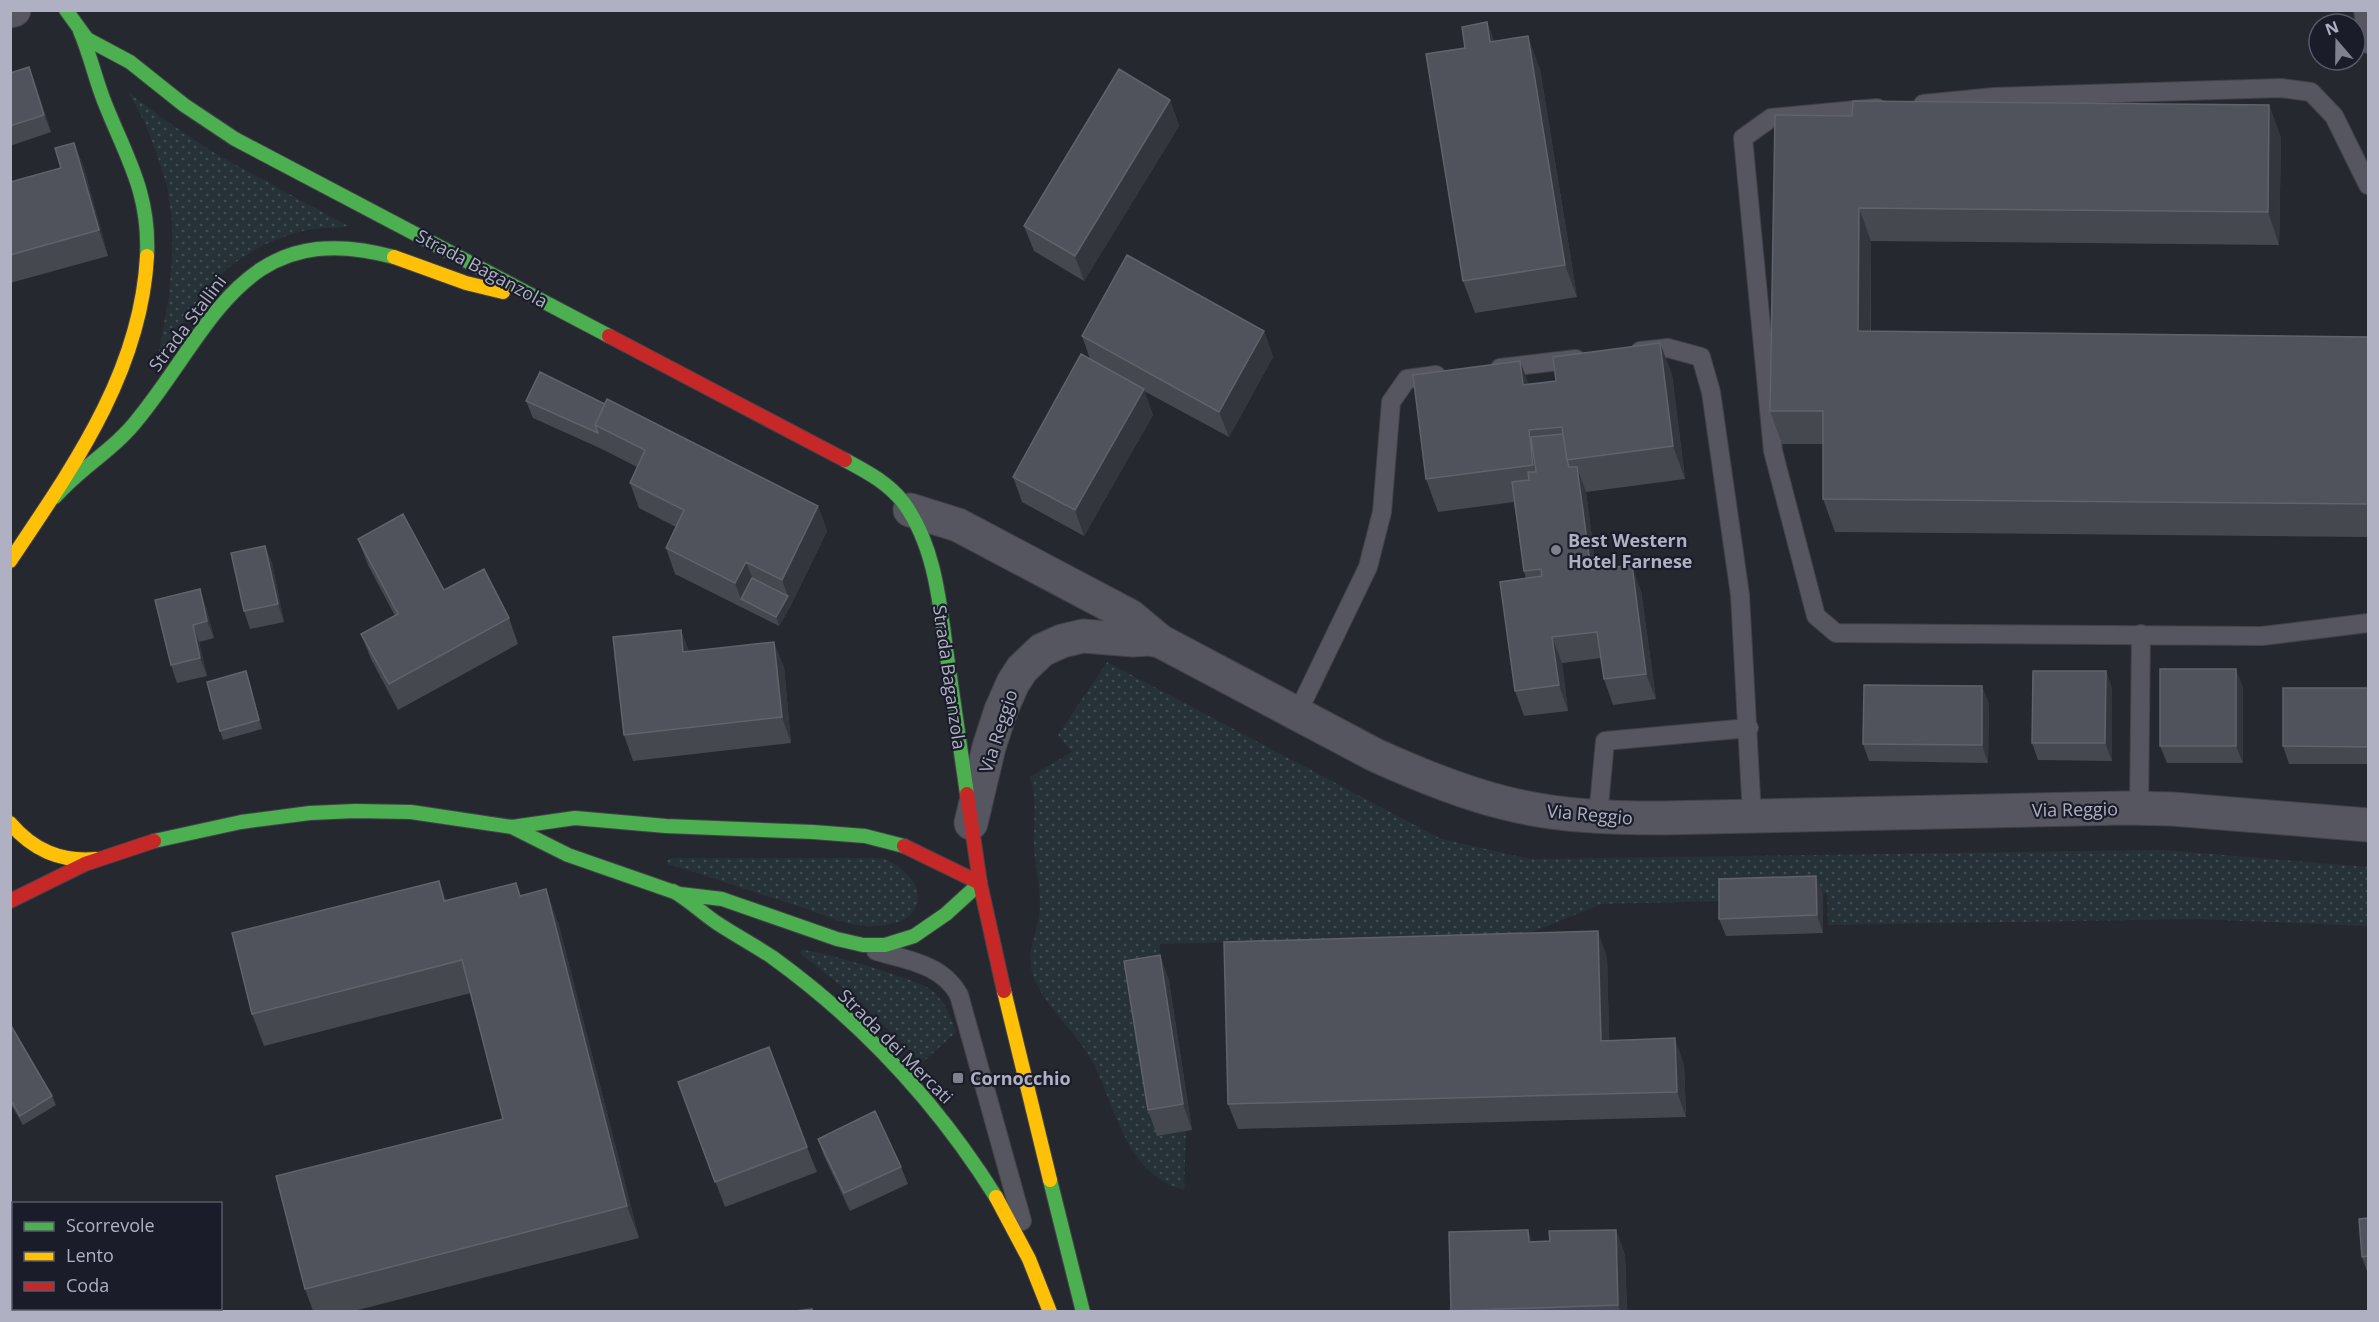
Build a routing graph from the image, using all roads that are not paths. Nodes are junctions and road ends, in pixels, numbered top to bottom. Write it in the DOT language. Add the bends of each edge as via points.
graph roads {
  1 [pos="66,10"];
  2 [pos="2362,10"];
  3 [pos="80,31"];
  4 [pos="2368,44"];
  5 [pos="2368,185"];
  6 [pos="557,307"];
  7 [pos="1621,354"];
  8 [pos="1597,356"];
  9 [pos="1478,370"];
  10 [pos="1454,373"];
  11 [pos="55,497"];
  12 [pos="910,510"];
  13 [pos="10,561"];
  14 [pos="2368,623"];
  15 [pos="2141,634"];
  16 [pos="1160,641"];
  17 [pos="1297,714"];
  18 [pos="1749,728"];
  19 [pos="2139,808"];
  20 [pos="1752,816"];
  21 [pos="1598,817"];
  22 [pos="10,823"];
  23 [pos="971,823"];
  24 [pos="2368,825"];
  25 [pos="512,827"];
  26 [pos="109,855"];
  27 [pos="980,883"];
  28 [pos="673,891"];
  29 [pos="10,901"];
  30 [pos="837,939"];
  31 [pos="1034,1270"];
  32 [pos="1050,1311"];
  33 [pos="1083,1311"];
  1 -- 3 [label="street, Strada Baganzola"];
  2 -- 4 [label="lane"];
  3 -- 6 [label="street, Strada Baganzola" via="95,45 130,62 235,139"];
  3 -- 11 [label="street, Strada Stallini" via="102,96 135,168 144,204 147,261 138,323 119,382"];
  5 -- 15 [label="lane" via="2334,116 2311,92 2282,88 1994,97 1771,118 1743,138 1773,451 1816,616 1836,633"];
  6 -- 11 [label="street, Strada Stallini" via="464,284 368,250 327,248 287,254 263,264 230,292 138,420"];
  6 -- 12 [label="street, Strada Baganzola" via="879,478"];
  7 -- 18 [label="lane" via="1668,348 1701,357 1711,392 1740,595"];
  8 -- 9 [label="lane"];
  10 -- 17 [label="lane" via="1407,379 1391,402 1382,512 1368,567"];
  11 -- 13 [label="street, Strada Stallini"];
  12 -- 16 [label="street" via="958,525 1130,616"];
  12 -- 23 [label="street, Strada Baganzola" via="925,542 936,582"];
  14 -- 15 [label="lane" via="2262,636"];
  15 -- 19 [label="lane"];
  16 -- 17 [label="street, Via Reggio"];
  16 -- 23 [label="street, Via Reggio" via="1083,636 1050,646 1029,662 1013,683 1001,710"];
  17 -- 21 [label="street, Via Reggio" via="1385,760 1466,792 1527,808"];
  18 -- 20 [label="lane"];
  18 -- 21 [label="lane" via="1605,741"];
  19 -- 20 [label="street, Via Reggio"];
  19 -- 24 [label="street, Via Reggio"];
  20 -- 21 [label="street, Via Reggio"];
  22 -- 26 [label="street" via="26,841 55,856 76,861"];
  23 -- 27 [label="street, Strada Baganzola"];
  25 -- 26 [label="street, Strada dei Mercati" via="411,812 310,813 216,826"];
  25 -- 27 [label="street, Strada dei Mercati" via="575,818 865,836 899,843"];
  25 -- 28 [label="street, Strada dei Mercati" via="568,855"];
  26 -- 29 [label="street, Strada dei Mercati"];
  27 -- 30 [label="street, Strada dei Mercati" via="927,929 905,940 874,946"];
  27 -- 33 [label="street"];
  28 -- 30 [label="street, Strada dei Mercati" via="722,899"];
  28 -- 31 [label="street, Strada dei Mercati" via="798,978 895,1065 956,1136 997,1198"];
  30 -- 31 [label="lane" via="929,967 943,974 954,987"];
  31 -- 32 [label="street, Strada dei Mercati"];
}
